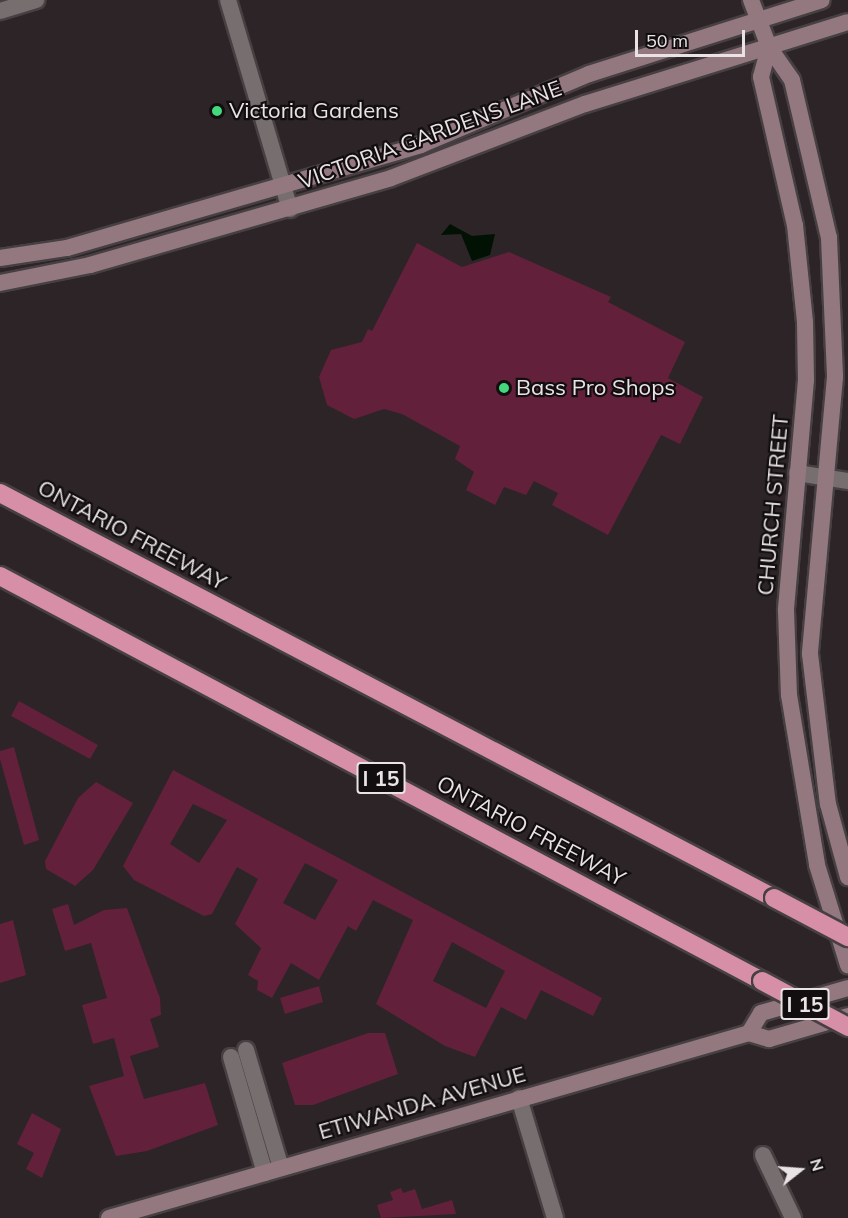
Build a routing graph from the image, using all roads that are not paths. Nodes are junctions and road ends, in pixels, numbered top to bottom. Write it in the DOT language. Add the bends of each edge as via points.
graph roads {
  1 [pos="36,0"];
  2 [pos="228,0"];
  3 [pos="752,0"];
  4 [pos="822,0"];
  5 [pos="0,11"];
  6 [pos="759,22"];
  7 [pos="848,22"];
  8 [pos="769,47"];
  9 [pos="282,185"];
  10 [pos="290,209"];
  11 [pos="0,258"];
  12 [pos="0,283"];
  13 [pos="797,473"];
  14 [pos="826,477"];
  15 [pos="848,481"];
  16 [pos="0,493"];
  17 [pos="0,576"];
  18 [pos="848,877"];
  19 [pos="848,937"];
  20 [pos="848,965"];
  21 [pos="848,988"];
  22 [pos="848,1016"];
  23 [pos="848,1027"];
  24 [pos="749,1033"];
  25 [pos="238,1054"];
  26 [pos="519,1098"];
  27 [pos="763,1155"];
  28 [pos="273,1170"];
  29 [pos="109,1218"];
  30 [pos="555,1218"];
  31 [pos="793,1218"];
  1 -- 5 [label="street"];
  2 -- 9 [label="street"];
  3 -- 6 [label="main road"];
  4 -- 6 [label="main road, VICTORIA GARDENS LANE"];
  6 -- 8 [label="main road"];
  6 -- 9 [label="main road, VICTORIA GARDENS LANE" via="589,74 422,145"];
  7 -- 8 [label="main road, VICTORIA GARDENS LANE"];
  8 -- 10 [label="main road, VICTORIA GARDENS LANE" via="585,104 391,178"];
  8 -- 13 [label="main road, CHURCH STREET" via="761,77 782,156 802,276 806,380"];
  8 -- 14 [label="main road" via="792,80 829,238 836,377"];
  9 -- 10 [label="street"];
  9 -- 11 [label="main road, VICTORIA GARDENS LANE" via="66,248"];
  10 -- 12 [label="main road, VICTORIA GARDENS LANE" via="90,265"];
  13 -- 14 [label="street"];
  13 -- 20 [label="main road, CHURCH STREET" via="786,610 789,695 817,865"];
  14 -- 15 [label="street"];
  14 -- 18 [label="main road" via="810,654 828,804"];
  16 -- 19 [label="highway, ONTARIO FREEWAY, bridge"];
  17 -- 23 [label="highway, ONTARIO FREEWAY / I 15, bridge"];
  21 -- 24 [label="main road" via="761,1013"];
  22 -- 24 [label="main road, ETIWANDA AVENUE" via="769,1038"];
  24 -- 26 [label="main road, ETIWANDA AVENUE"];
  25 -- 28 [label="street"];
  26 -- 28 [label="main road, ETIWANDA AVENUE"];
  26 -- 30 [label="street"];
  27 -- 31 [label="street"];
  28 -- 29 [label="main road, ETIWANDA AVENUE"];
}
